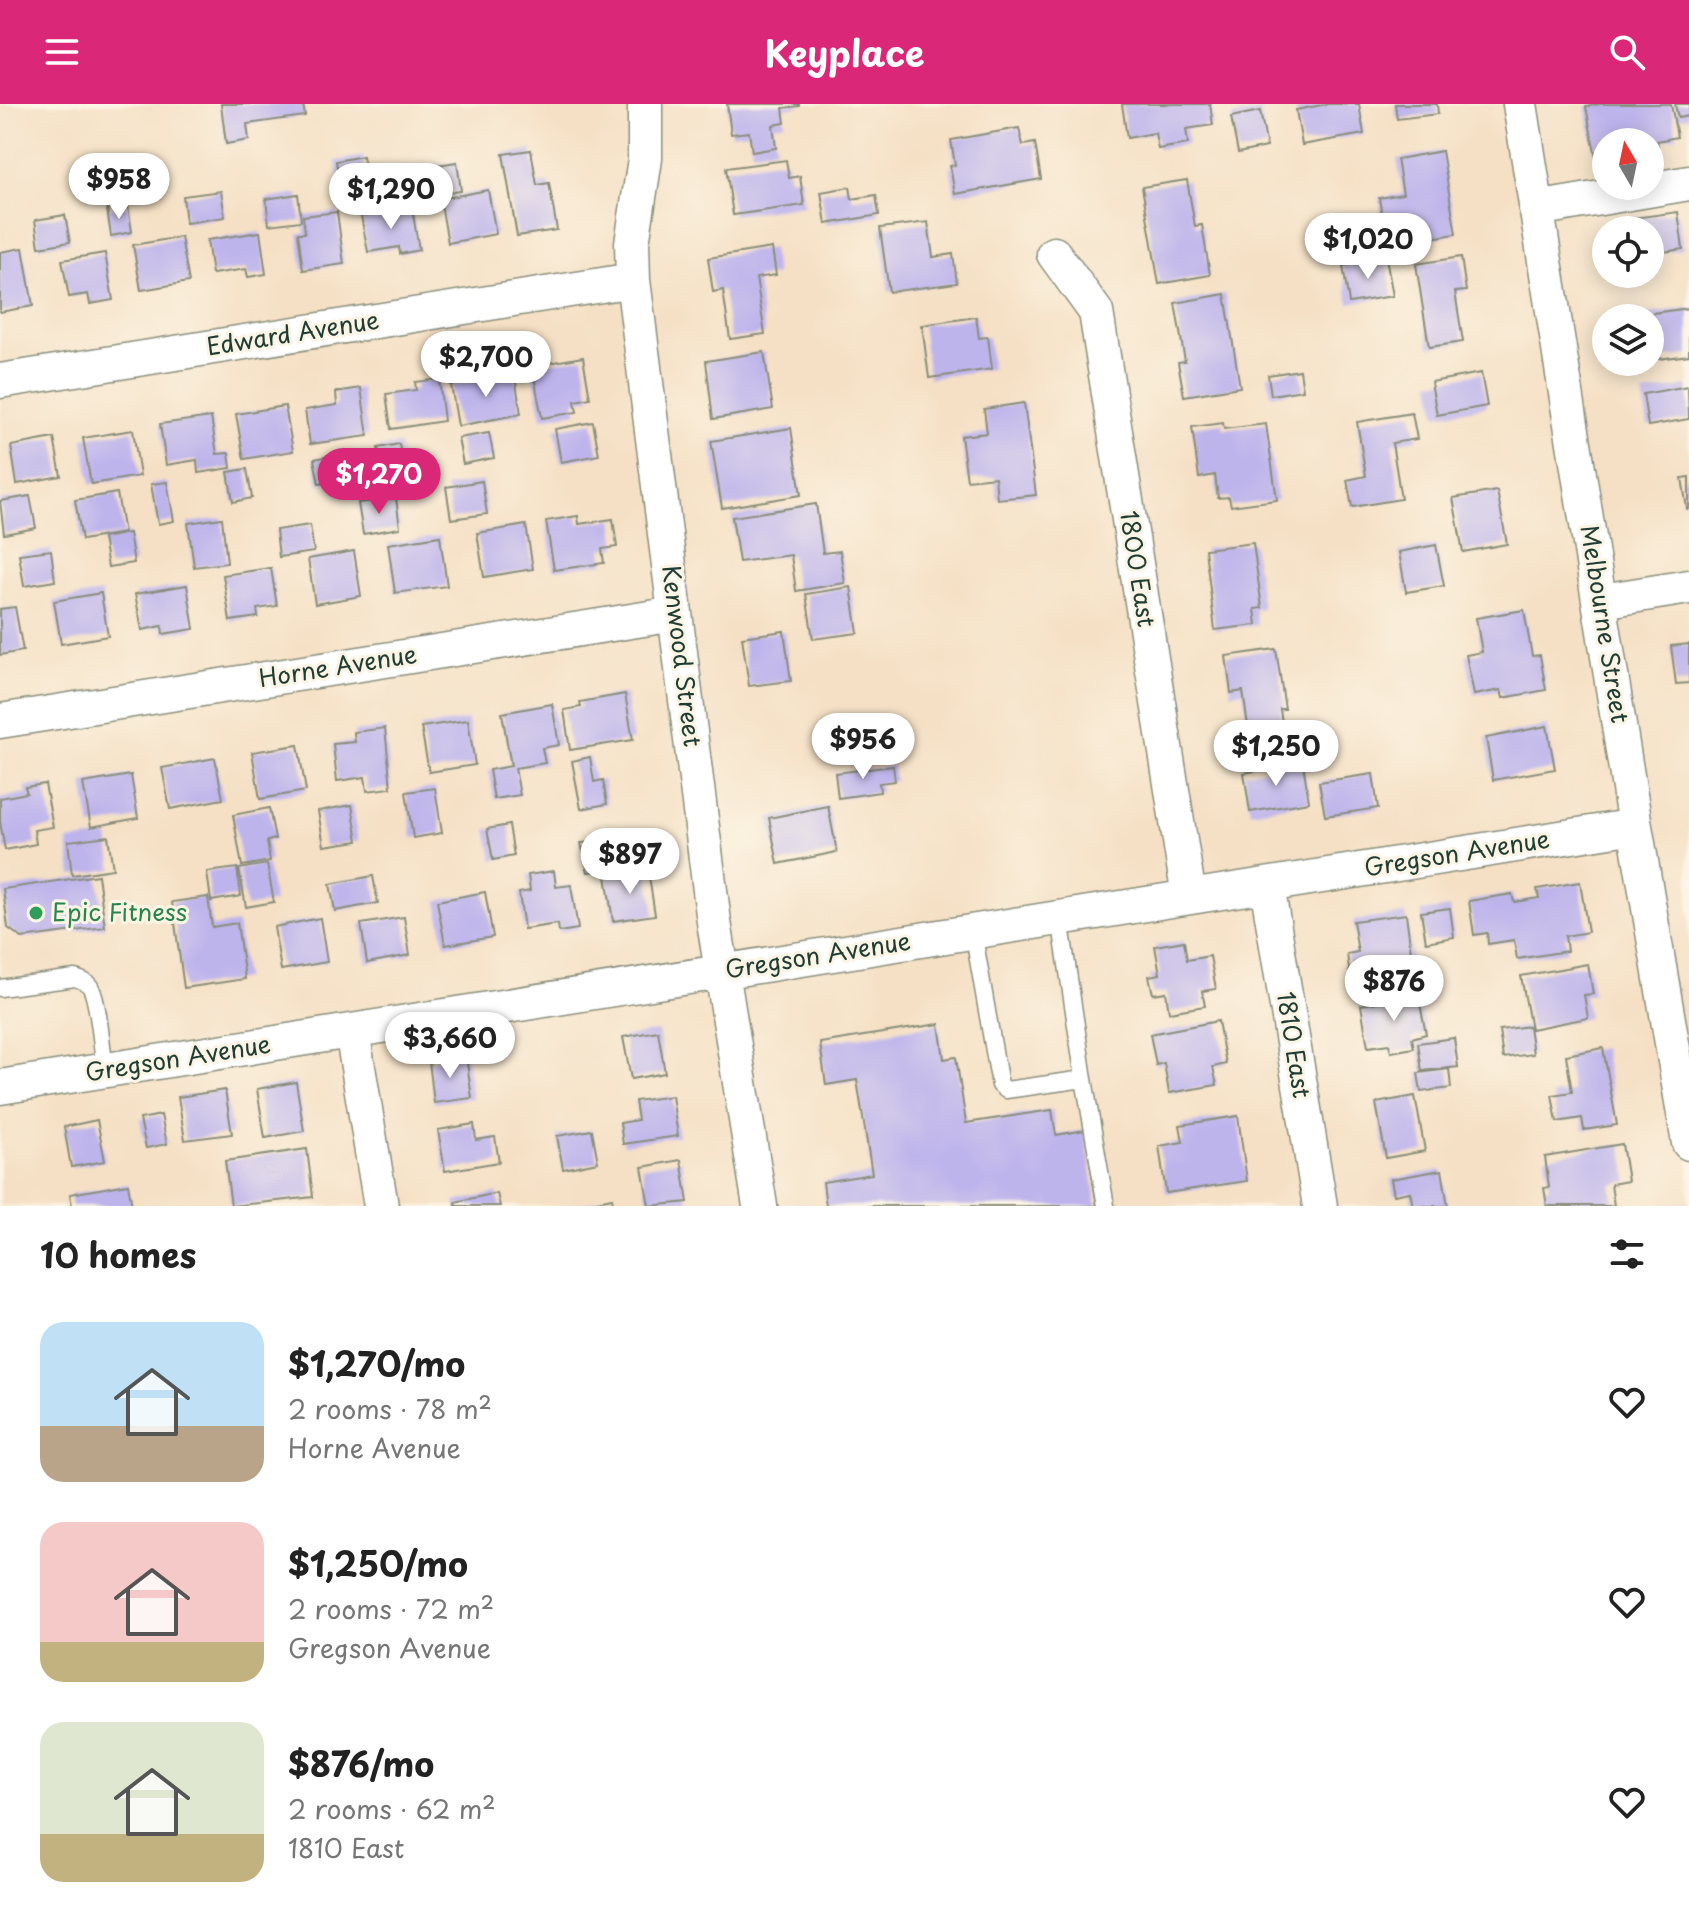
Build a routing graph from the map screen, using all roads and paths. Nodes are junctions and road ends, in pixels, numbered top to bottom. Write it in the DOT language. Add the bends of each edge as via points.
graph roads {
  1 [pos="645,104"];
  2 [pos="1520,104"];
  3 [pos="1689,183"];
  4 [pos="1536,209"];
  5 [pos="1054,254"];
  6 [pos="633,280"];
  7 [pos="0,381"];
  8 [pos="1689,587"];
  9 [pos="1601,601"];
  10 [pos="675,614"];
  11 [pos="0,721"];
  12 [pos="1635,826"];
  13 [pos="1267,885"];
  14 [pos="1189,897"];
  15 [pos="1060,918"];
  16 [pos="973,931"];
  17 [pos="723,971"];
  18 [pos="0,988"];
  19 [pos="352,1031"];
  20 [pos="105,1070"];
  21 [pos="1084,1079"];
  22 [pos="0,1087"];
  23 [pos="1689,1143"];
  24 [pos="381,1206"];
  25 [pos="760,1206"];
  26 [pos="1106,1206"];
  27 [pos="1320,1206"];
  1 -- 6 [label="street, Kenwood Street"];
  2 -- 4 [label="street, Melbourne Street"];
  3 -- 4 [label="street"];
  4 -- 9 [label="street, Melbourne Street"];
  5 -- 14 [label="street, 1800 East" via="1096,312"];
  6 -- 7 [label="street, Edward Avenue"];
  6 -- 10 [label="street, Kenwood Street"];
  8 -- 9 [label="street"];
  9 -- 12 [label="street, Melbourne Street"];
  10 -- 11 [label="street, Horne Avenue"];
  10 -- 17 [label="street, Kenwood Street"];
  12 -- 13 [label="street, Gregson Avenue"];
  12 -- 23 [label="street, Melbourne Street"];
  13 -- 14 [label="street, Gregson Avenue"];
  13 -- 27 [label="street, 1810 East"];
  14 -- 15 [label="street, Gregson Avenue"];
  15 -- 16 [label="street, Gregson Avenue"];
  15 -- 21 [label="lane"];
  16 -- 17 [label="street, Gregson Avenue"];
  16 -- 21 [label="lane" via="1000,1085 1006,1090"];
  17 -- 19 [label="street, Gregson Avenue"];
  17 -- 25 [label="street, Kenwood Street"];
  18 -- 20 [label="lane" via="75,978 85,982 94,1002"];
  19 -- 20 [label="street, Gregson Avenue"];
  19 -- 24 [label="street"];
  20 -- 22 [label="street, Gregson Avenue"];
  21 -- 26 [label="lane"];
}
